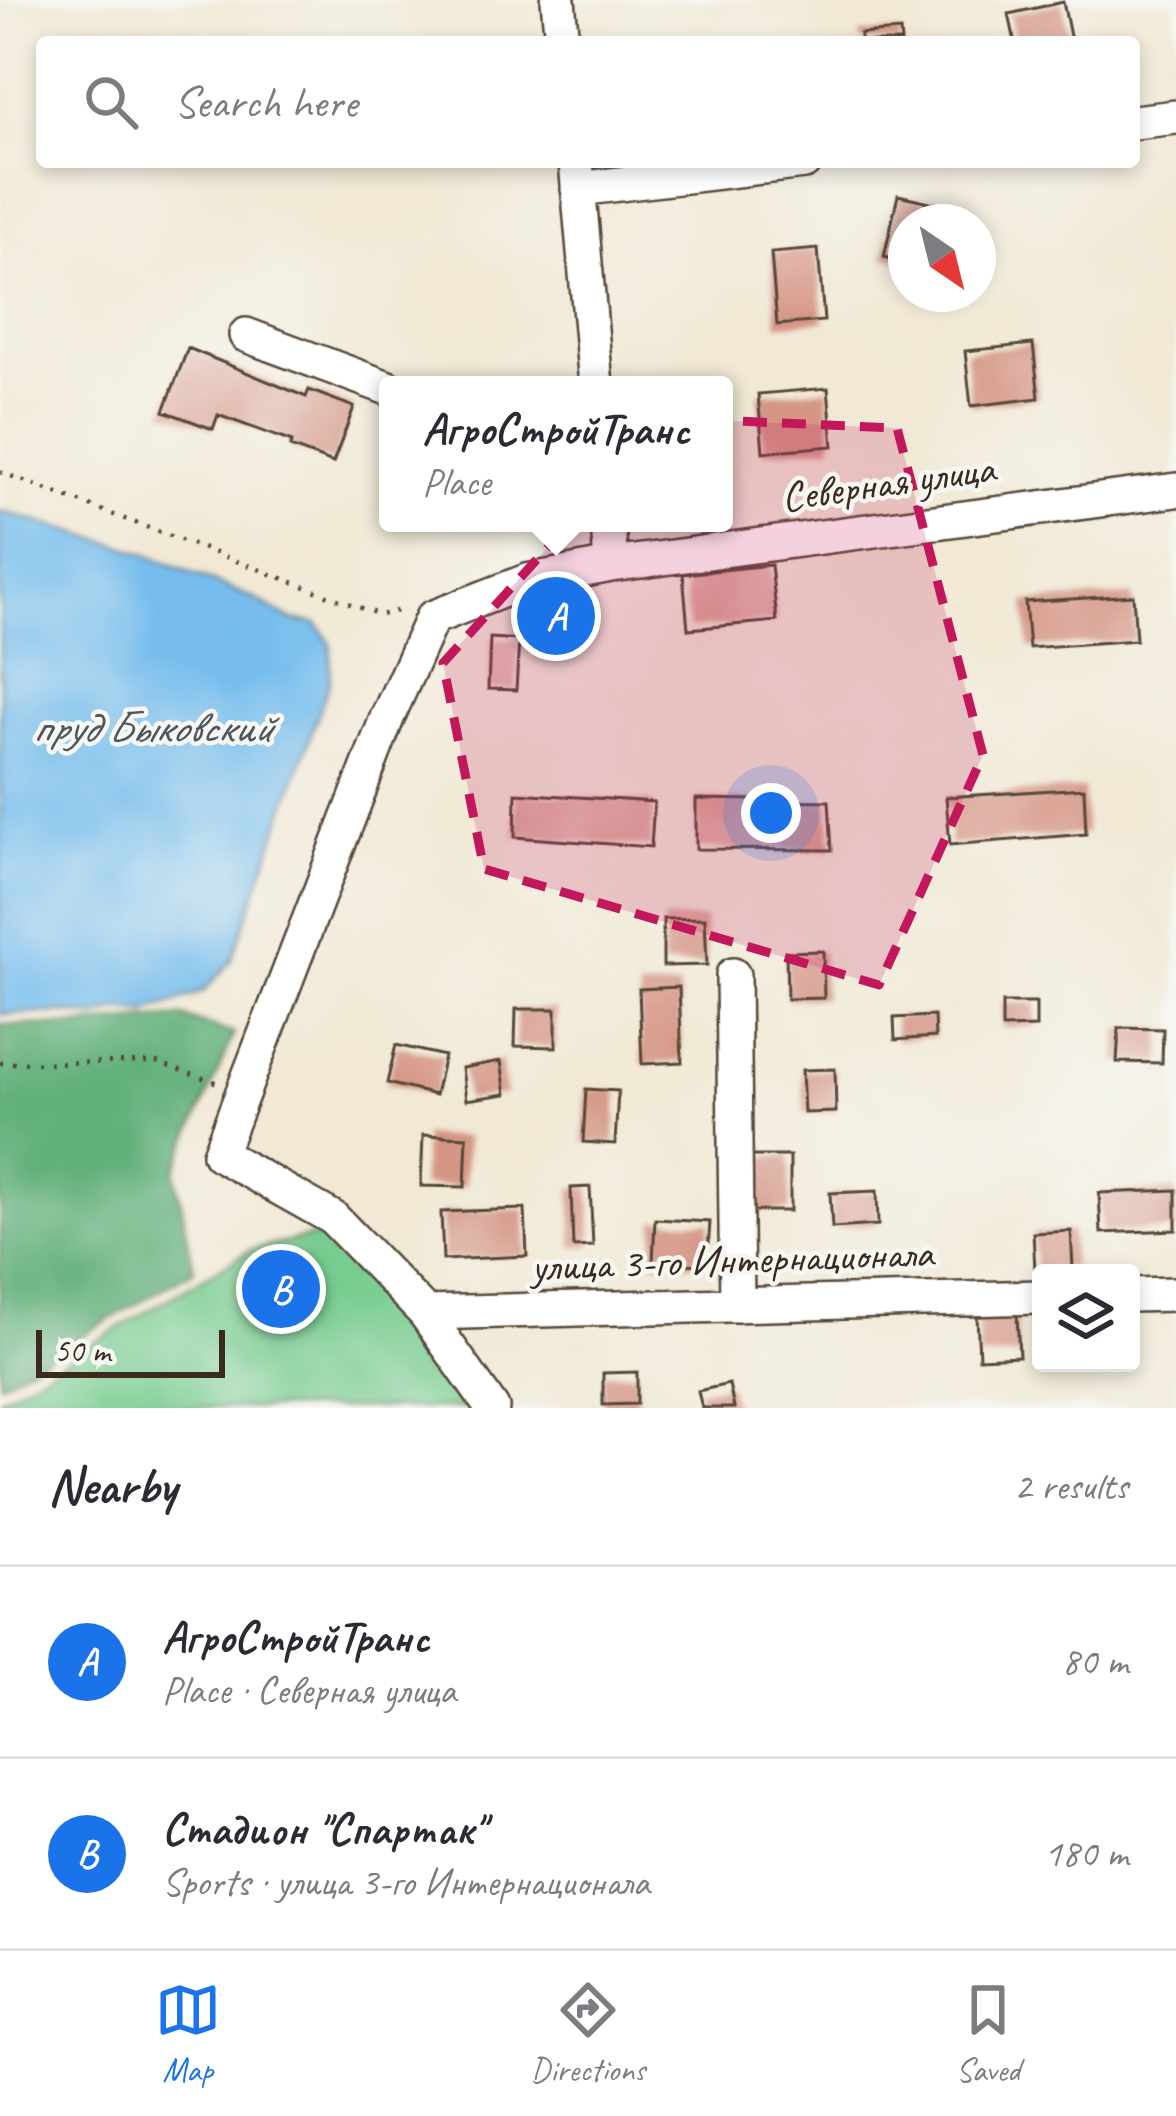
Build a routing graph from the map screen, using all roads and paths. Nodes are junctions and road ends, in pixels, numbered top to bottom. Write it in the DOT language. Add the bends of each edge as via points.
graph roads {
  1 [pos="558,0"];
  2 [pos="561,36"];
  3 [pos="1176,117"];
  4 [pos="1140,121"];
  5 [pos="707,168"];
  6 [pos="577,176"];
  7 [pos="246,335"];
  8 [pos="595,376"];
  9 [pos="379,385"];
  10 [pos="0,472"];
  11 [pos="1176,490"];
  12 [pos="609,532"];
  13 [pos="611,565"];
  14 [pos="420,606"];
  15 [pos="734,974"];
  16 [pos="0,1063"];
  17 [pos="241,1091"];
  18 [pos="1176,1294"];
  19 [pos="1140,1295"];
  20 [pos="1032,1297"];
  21 [pos="737,1305"];
  22 [pos="425,1313"];
  23 [pos="492,1408"];
  1 -- 2 [label="street"];
  3 -- 4 [label="street"];
  5 -- 6 [label="street"];
  6 -- 8 [label="street"];
  7 -- 9 [label="street"];
  10 -- 14 [label="path" via="380,615"];
  11 -- 13 [label="street, Северная улица"];
  12 -- 13 [label="street"];
  13 -- 17 [label="street, Северная улица" via="527,580 432,618"];
  15 -- 21 [label="street"];
  16 -- 17 [label="path" via="156,1062"];
  17 -- 22 [label="street, Северная улица" via="219,1154 333,1218"];
  18 -- 19 [label="street"];
  20 -- 21 [label="street, улица 3-го Интернационала"];
  21 -- 22 [label="street, улица 3-го Интернационала"];
  22 -- 23 [label="street"];
}
